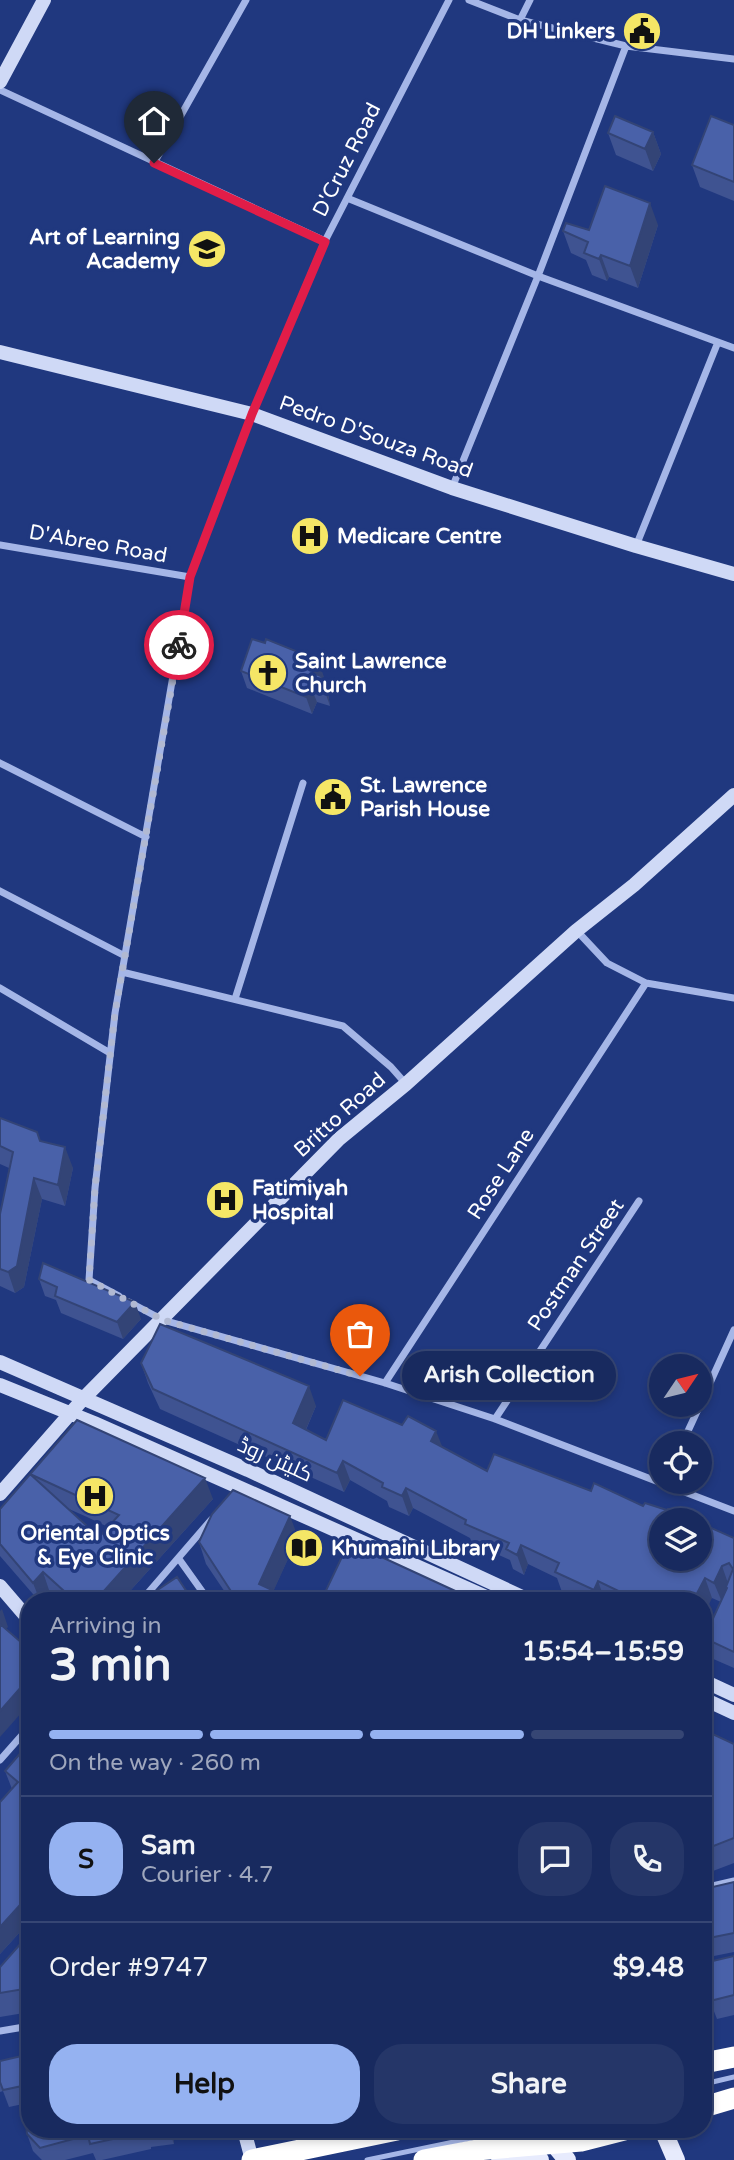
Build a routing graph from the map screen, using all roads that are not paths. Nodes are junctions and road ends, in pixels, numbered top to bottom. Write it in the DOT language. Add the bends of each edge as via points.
graph roads {
  1 [pos="44,0"];
  2 [pos="246,0"];
  3 [pos="449,0"];
  4 [pos="469,0"];
  5 [pos="530,0"];
  6 [pos="520,20"];
  7 [pos="626,46"];
  8 [pos="734,60"];
  9 [pos="0,82"];
  10 [pos="0,90"];
  11 [pos="154,163"];
  12 [pos="347,198"];
  13 [pos="325,242"];
  14 [pos="538,276"];
  15 [pos="718,342"];
  16 [pos="734,348"];
  17 [pos="0,352"];
  18 [pos="252,414"];
  19 [pos="452,488"];
  20 [pos="0,545"];
  21 [pos="636,546"];
  22 [pos="734,574"];
  23 [pos="190,577"];
  24 [pos="0,762"];
  25 [pos="303,783"];
  26 [pos="734,795"];
  27 [pos="146,836"];
  28 [pos="0,891"];
  29 [pos="576,931"];
  30 [pos="125,956"];
  31 [pos="122,972"];
  32 [pos="646,984"];
  33 [pos="0,988"];
  34 [pos="734,998"];
  35 [pos="235,999"];
  36 [pos="110,1053"];
  37 [pos="406,1084"];
  38 [pos="639,1201"];
  39 [pos="163,1320"];
  40 [pos="734,1330"];
  41 [pos="0,1362"];
  42 [pos="712,1379"];
  43 [pos="385,1383"];
  44 [pos="0,1385"];
  45 [pos="83,1399"];
  46 [pos="70,1415"];
  47 [pos="495,1419"];
  48 [pos="649,1477"];
  49 [pos="0,1494"];
  50 [pos="692,1494"];
  51 [pos="734,1511"];
  52 [pos="213,1518"];
  53 [pos="180,1559"];
  54 [pos="0,1586"];
  55 [pos="149,1592"];
  56 [pos="203,1592"];
  57 [pos="473,1592"];
  58 [pos="512,1592"];
  59 [pos="21,1610"];
  60 [pos="714,1635"];
  61 [pos="712,1640"];
  62 [pos="712,1685"];
  63 [pos="734,1695"];
  64 [pos="712,1703"];
  65 [pos="734,1713"];
  66 [pos="21,1736"];
  67 [pos="0,1760"];
  68 [pos="734,1881"];
  69 [pos="712,1886"];
  70 [pos="21,2028"];
  71 [pos="0,2031"];
  72 [pos="734,2057"];
  73 [pos="712,2061"];
  74 [pos="734,2077"];
  75 [pos="712,2082"];
  76 [pos="734,2098"];
  77 [pos="712,2105"];
  78 [pos="246,2138"];
  79 [pos="358,2138"];
  80 [pos="473,2138"];
  81 [pos="593,2138"];
  82 [pos="666,2138"];
  83 [pos="552,2145"];
  84 [pos="252,2160"];
  85 [pos="367,2160"];
  86 [pos="424,2160"];
  87 [pos="676,2160"];
  1 -- 9 [label="street"];
  2 -- 11 [label="street"];
  3 -- 12 [label="street, D'Cruz Road"];
  4 -- 6 [label="street"];
  5 -- 6 [label="street"];
  6 -- 7 [label="street"];
  7 -- 8 [label="street"];
  7 -- 14 [label="street"];
  10 -- 11 [label="street"];
  11 -- 13 [label="street"];
  12 -- 13 [label="street, D'Cruz Road"];
  12 -- 14 [label="street"];
  13 -- 18 [label="street, D'Cruz Road"];
  14 -- 15 [label="street"];
  14 -- 19 [label="street"];
  15 -- 16 [label="street"];
  15 -- 21 [label="street"];
  17 -- 18 [label="street, Pedro D'Souza Road"];
  18 -- 19 [label="street, Pedro D'Souza Road"];
  18 -- 23 [label="street, D'Cruz Road"];
  19 -- 21 [label="street, Pedro D'Souza Road"];
  20 -- 23 [label="street, D'Abreo Road"];
  21 -- 22 [label="street, Pedro D'Souza Road"];
  23 -- 27 [label="street, D'Cruz Road"];
  24 -- 27 [label="street"];
  25 -- 35 [label="street"];
  26 -- 29 [label="street, Britto Road"];
  27 -- 30 [label="street, D'Cruz Road"];
  28 -- 30 [label="street"];
  29 -- 32 [label="street" via="607,963"];
  29 -- 37 [label="street, Britto Road"];
  30 -- 31 [label="street, D'Cruz Road"];
  31 -- 35 [label="street"];
  31 -- 36 [label="street, D'Cruz Road"];
  32 -- 34 [label="street"];
  32 -- 43 [label="street, Rose Lane"];
  33 -- 36 [label="street"];
  35 -- 37 [label="street" via="343,1026"];
  36 -- 39 [label="street, D'Cruz Road" via="89,1280"];
  37 -- 39 [label="street, Britto Road" via="339,1139"];
  38 -- 47 [label="street, Postman Street"];
  39 -- 43 [label="street"];
  39 -- 45 [label="street, Britto Road"];
  40 -- 42 [label="street"];
  41 -- 45 [label="street, کلیٹن روڈ"];
  43 -- 47 [label="street"];
  44 -- 46 [label="street, کلیٹن روڈ"];
  45 -- 46 [label="street, Britto Road"];
  45 -- 58 [label="street, کلیٹن روڈ"];
  46 -- 49 [label="street, Britto Road"];
  46 -- 57 [label="street, کلیٹن روڈ" via="233,1492"];
  47 -- 48 [label="street"];
  50 -- 51 [label="street"];
  52 -- 53 [label="street"];
  53 -- 55 [label="street"];
  53 -- 56 [label="street"];
  54 -- 59 [label="street"];
  60 -- 61 [label="street"];
  62 -- 63 [label="street"];
  64 -- 65 [label="street"];
  66 -- 67 [label="street"];
  68 -- 69 [label="street"];
  70 -- 71 [label="street"];
  72 -- 73 [label="highway"];
  74 -- 75 [label="lane"];
  76 -- 77 [label="highway"];
  78 -- 84 [label="street"];
  79 -- 84 [label="highway"];
  80 -- 85 [label="lane"];
  81 -- 83 [label="highway"];
  82 -- 87 [label="main road"];
  83 -- 86 [label="highway"];
}
